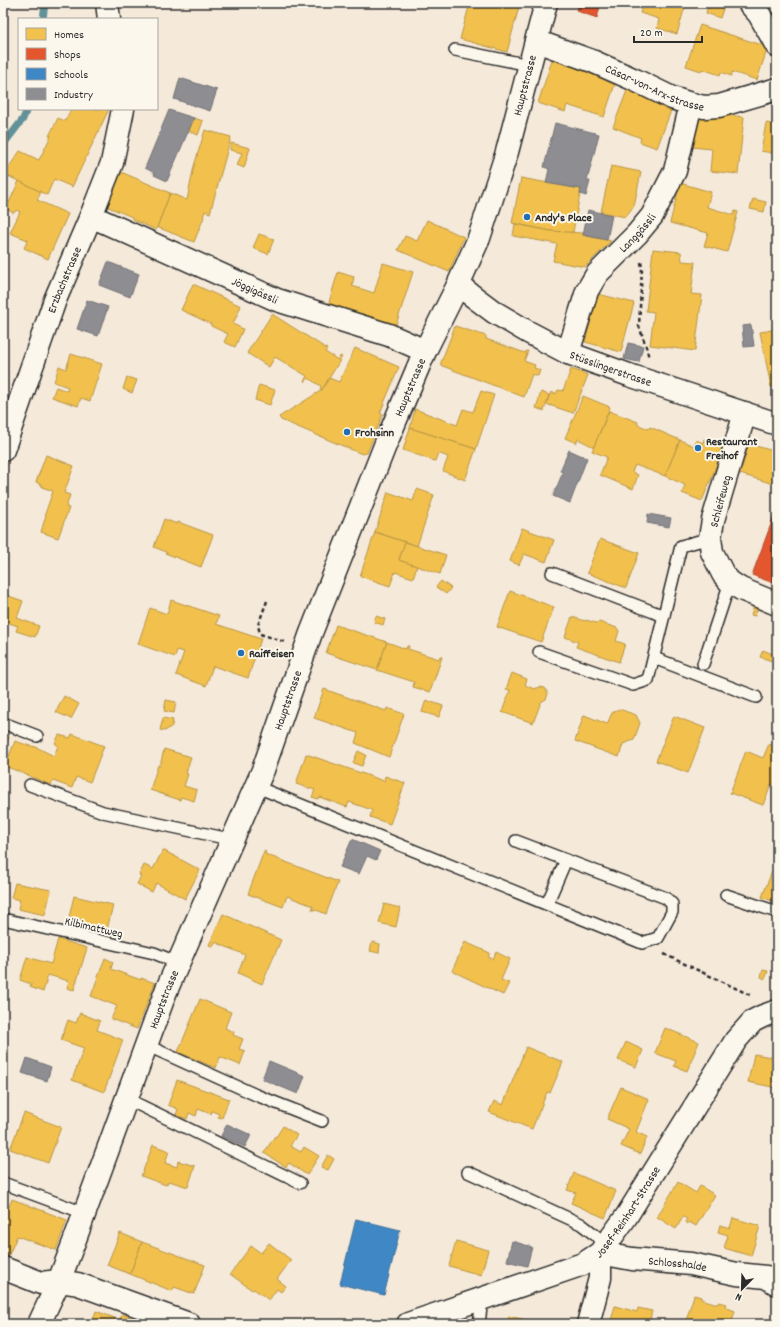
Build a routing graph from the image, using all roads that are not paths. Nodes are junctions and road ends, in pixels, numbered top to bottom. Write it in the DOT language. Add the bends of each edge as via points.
graph roads {
  1 [pos="107,3"];
  2 [pos="546,3"];
  3 [pos="749,3"];
  4 [pos="110,18"];
  5 [pos="536,41"];
  6 [pos="777,46"];
  7 [pos="455,50"];
  8 [pos="529,65"];
  9 [pos="777,89"];
  10 [pos="691,104"];
  11 [pos="123,110"];
  12 [pos="91,216"];
  13 [pos="458,285"];
  14 [pos="425,351"];
  15 [pos="568,353"];
  16 [pos="746,413"];
  17 [pos="777,424"];
  18 [pos="3,449"];
  19 [pos="710,538"];
  20 [pos="552,574"];
  21 [pos="730,582"];
  22 [pos="777,604"];
  23 [pos="664,616"];
  24 [pos="539,652"];
  25 [pos="654,658"];
  26 [pos="704,664"];
  27 [pos="756,697"];
  28 [pos="3,723"];
  29 [pos="36,736"];
  30 [pos="30,785"];
  31 [pos="257,787"];
  32 [pos="234,840"];
  33 [pos="516,841"];
  34 [pos="566,860"];
  35 [pos="726,895"];
  36 [pos="547,904"];
  37 [pos="777,912"];
  38 [pos="3,919"];
  39 [pos="178,963"];
  40 [pos="777,1011"];
  41 [pos="146,1045"];
  42 [pos="127,1099"];
  43 [pos="322,1121"];
  44 [pos="468,1172"];
  45 [pos="3,1183"];
  46 [pos="300,1184"];
  47 [pos="84,1213"];
  48 [pos="600,1253"];
  49 [pos="3,1268"];
  50 [pos="59,1281"];
  51 [pos="777,1284"];
  52 [pos="482,1299"];
  53 [pos="39,1324"];
  54 [pos="189,1324"];
  55 [pos="408,1324"];
  56 [pos="479,1324"];
  57 [pos="588,1324"];
  1 -- 4 [label="street"];
  2 -- 5 [label="street, Hauptstrasse"];
  3 -- 6 [label="street" via="760,14"];
  5 -- 8 [label="street, Hauptstrasse"];
  5 -- 10 [label="street, Cäsar-von-Arx-Strasse" via="592,61 672,98"];
  7 -- 8 [label="lane"];
  8 -- 13 [label="street, Hauptstrasse" via="507,152 486,220"];
  9 -- 10 [label="street, Cäsar-von-Arx-Strasse" via="719,106 704,107"];
  10 -- 15 [label="street, Langgässli" via="675,171 652,216 597,274 587,290"];
  11 -- 12 [label="street, Erzbachstrasse" via="112,163"];
  12 -- 14 [label="street, Jöggigässli" via="277,300 389,335"];
  12 -- 18 [label="street, Erzbachstrasse" via="55,300"];
  13 -- 14 [label="street, Hauptstrasse"];
  13 -- 15 [label="street, Stüsslingerstrasse" via="494,312"];
  14 -- 31 [label="street, Hauptstrasse" via="386,443 306,649"];
  15 -- 16 [label="street, Stüsslingerstrasse"];
  16 -- 17 [label="street, Stüsslingerstrasse"];
  16 -- 19 [label="street, Schleifeweg" via="713,520"];
  19 -- 21 [label="street, Schleifeweg" via="716,562"];
  19 -- 23 [label="lane" via="680,546"];
  20 -- 23 [label="lane"];
  21 -- 22 [label="street, Schleifeweg"];
  21 -- 26 [label="lane"];
  23 -- 25 [label="lane"];
  24 -- 25 [label="lane" via="634,685 648,680"];
  25 -- 27 [label="lane"];
  28 -- 29 [label="lane"];
  30 -- 32 [label="lane" via="103,812"];
  31 -- 32 [label="street, Hauptstrasse"];
  31 -- 36 [label="lane"];
  32 -- 39 [label="street, Hauptstrasse"];
  33 -- 34 [label="lane"];
  34 -- 36 [label="lane"];
  34 -- 36 [label="lane" via="666,898 672,904 672,912 658,938 642,943"];
  35 -- 37 [label="lane"];
  38 -- 39 [label="lane, Kilbimattweg" via="154,954"];
  39 -- 41 [label="street, Hauptstrasse"];
  40 -- 48 [label="street, Josef-Reinhart-Strasse" via="752,1021 736,1040 626,1217"];
  41 -- 42 [label="street, Hauptstrasse"];
  41 -- 43 [label="lane" via="256,1095"];
  42 -- 46 [label="lane"];
  42 -- 47 [label="street, Hauptstrasse"];
  44 -- 48 [label="lane" via="581,1224 599,1238"];
  45 -- 47 [label="lane"];
  47 -- 50 [label="street, Hauptstrasse"];
  48 -- 51 [label="street, Schlosshalde" via="632,1259 691,1264 766,1277"];
  48 -- 52 [label="street, Josef-Reinhart-Strasse" via="583,1264"];
  48 -- 57 [label="street" via="600,1278"];
  49 -- 50 [label="street" via="41,1283"];
  50 -- 53 [label="street, Hauptstrasse"];
  50 -- 54 [label="street" via="78,1284"];
  52 -- 55 [label="street, Josef-Reinhart-Strasse"];
  52 -- 56 [label="lane"];
}
